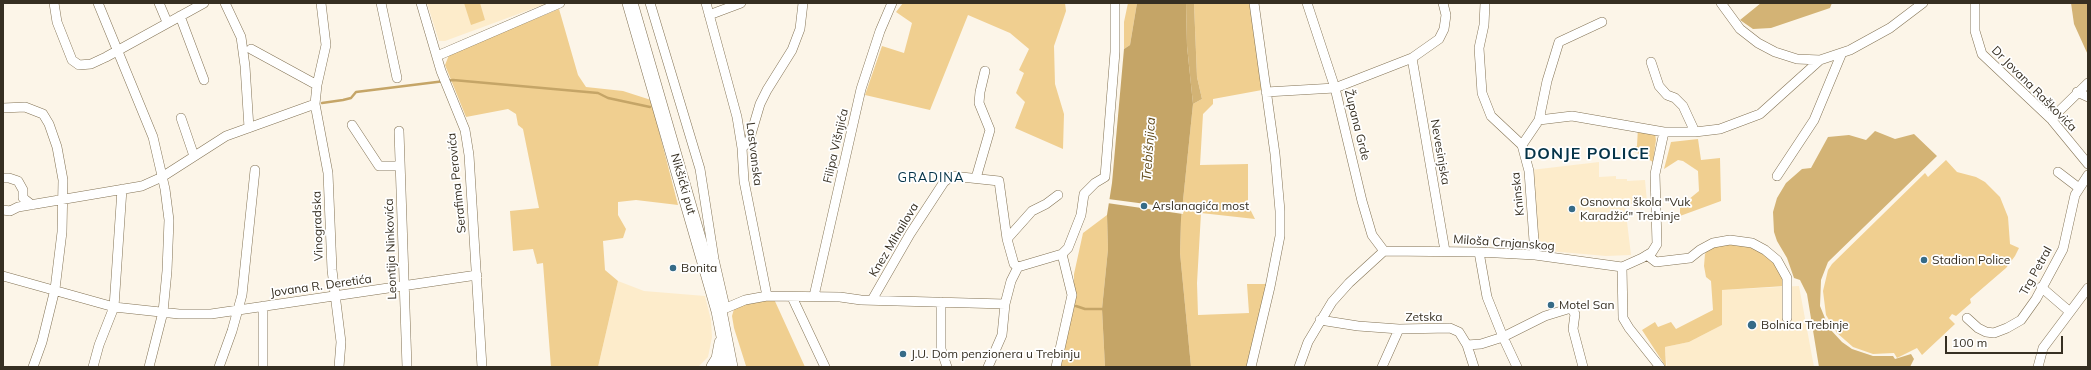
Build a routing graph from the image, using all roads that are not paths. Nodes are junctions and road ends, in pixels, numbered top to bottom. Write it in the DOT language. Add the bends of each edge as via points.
graph roads {
  1 [pos="54,3"];
  2 [pos="98,3"];
  3 [pos="159,3"];
  4 [pos="204,3"];
  5 [pos="225,3"];
  6 [pos="321,3"];
  7 [pos="381,3"];
  8 [pos="421,3"];
  9 [pos="560,3"];
  10 [pos="630,3"];
  11 [pos="650,3"];
  12 [pos="706,3"];
  13 [pos="741,3"];
  14 [pos="803,3"];
  15 [pos="892,3"];
  16 [pos="1115,3"];
  17 [pos="1254,3"];
  18 [pos="1307,3"];
  19 [pos="1442,3"];
  20 [pos="1485,3"];
  21 [pos="1721,3"];
  22 [pos="1923,3"];
  23 [pos="1975,3"];
  24 [pos="709,15"];
  25 [pos="180,16"];
  26 [pos="167,22"];
  27 [pos="1602,22"];
  28 [pos="251,49"];
  29 [pos="118,50"];
  30 [pos="1841,54"];
  31 [pos="437,56"];
  32 [pos="1412,58"];
  33 [pos="1820,60"];
  34 [pos="1651,62"];
  35 [pos="984,71"];
  36 [pos="397,78"];
  37 [pos="204,80"];
  38 [pos="2088,83"];
  39 [pos="316,85"];
  40 [pos="1336,88"];
  41 [pos="1266,92"];
  42 [pos="2077,92"];
  43 [pos="2088,97"];
  44 [pos="315,104"];
  45 [pos="3,108"];
  46 [pos="181,118"];
  47 [pos="2051,119"];
  48 [pos="1540,120"];
  49 [pos="352,125"];
  50 [pos="249,128"];
  51 [pos="398,131"];
  52 [pos="1664,132"];
  53 [pos="1695,132"];
  54 [pos="1522,145"];
  55 [pos="742,148"];
  56 [pos="194,156"];
  57 [pos="2088,164"];
  58 [pos="400,166"];
  59 [pos="255,170"];
  60 [pos="2058,172"];
  61 [pos="2088,175"];
  62 [pos="1778,176"];
  63 [pos="162,177"];
  64 [pos="3,178"];
  65 [pos="976,178"];
  66 [pos="2079,188"];
  67 [pos="122,189"];
  68 [pos="1058,195"];
  69 [pos="63,200"];
  70 [pos="32,205"];
  71 [pos="3,210"];
  72 [pos="1007,239"];
  73 [pos="1384,251"];
  74 [pos="1445,251"];
  75 [pos="1479,252"];
  76 [pos="1062,254"];
  77 [pos="1535,255"];
  78 [pos="1647,256"];
  79 [pos="1018,267"];
  80 [pos="1622,267"];
  81 [pos="477,275"];
  82 [pos="3,276"];
  83 [pos="404,287"];
  84 [pos="2041,287"];
  85 [pos="2088,288"];
  86 [pos="56,289"];
  87 [pos="336,296"];
  88 [pos="767,296"];
  89 [pos="814,296"];
  90 [pos="792,297"];
  91 [pos="872,300"];
  92 [pos="941,302"];
  93 [pos="1005,304"];
  94 [pos="263,306"];
  95 [pos="114,307"];
  96 [pos="722,309"];
  97 [pos="237,310"];
  98 [pos="163,312"];
  99 [pos="2070,312"];
  100 [pos="1787,318"];
  101 [pos="1967,318"];
  102 [pos="1320,320"];
  103 [pos="1399,329"];
  104 [pos="723,332"];
  105 [pos="1503,337"];
  106 [pos="1467,345"];
  107 [pos="33,367"];
  108 [pos="94,367"];
  109 [pos="149,367"];
  110 [pos="219,367"];
  111 [pos="264,367"];
  112 [pos="339,367"];
  113 [pos="407,367"];
  114 [pos="482,367"];
  115 [pos="714,367"];
  116 [pos="730,367"];
  117 [pos="740,367"];
  118 [pos="825,367"];
  119 [pos="947,367"];
  120 [pos="988,367"];
  121 [pos="1056,367"];
  122 [pos="1251,367"];
  123 [pos="1299,367"];
  124 [pos="1382,367"];
  125 [pos="1474,367"];
  126 [pos="1517,367"];
  127 [pos="1583,367"];
  128 [pos="1660,367"];
  129 [pos="2038,367"];
  1 -- 29 [label="street" via="57,22 72,60 78,65 91,64"];
  2 -- 29 [label="street"];
  3 -- 26 [label="street"];
  4 -- 25 [label="street"];
  5 -- 50 [label="street" via="241,37"];
  6 -- 39 [label="street, Vinogradska" via="326,45"];
  7 -- 36 [label="street"];
  8 -- 31 [label="street, Serafima Perovića"];
  9 -- 31 [label="street"];
  10 -- 96 [label="main road, Nikšićki put"];
  11 -- 96 [label="street, Nikšićki put" via="700,169"];
  12 -- 24 [label="street, Lastvanska"];
  13 -- 24 [label="street"];
  14 -- 55 [label="street" via="800,29 792,50 767,90 749,141"];
  15 -- 89 [label="street, Filipa Višnjića" via="880,30 861,89"];
  16 -- 76 [label="street" via="1115,52 1104,177 1084,194 1074,236"];
  17 -- 41 [label="street"];
  18 -- 40 [label="street, Župana Grde"];
  19 -- 32 [label="street" via="1446,15 1439,39"];
  20 -- 54 [label="street" via="1479,48 1482,93 1491,116"];
  21 -- 33 [label="street" via="1740,29 1758,43 1796,59"];
  22 -- 30 [label="street" via="1890,28"];
  23 -- 47 [label="street, Dr Jovana Raškovića" via="1975,31 1982,54"];
  24 -- 55 [label="street, Lastvanska" via="737,118"];
  25 -- 26 [label="street"];
  25 -- 37 [label="street"];
  26 -- 29 [label="street"];
  27 -- 48 [label="street" via="1559,42 1547,81"];
  28 -- 39 [label="street"];
  29 -- 63 [label="street" via="154,137"];
  30 -- 33 [label="street"];
  30 -- 62 [label="street" via="1814,120"];
  31 -- 81 [label="street, Serafima Perovića" via="465,130"];
  32 -- 40 [label="street"];
  32 -- 74 [label="street, Nevesinjska"];
  33 -- 53 [label="street" via="1760,114 1720,129"];
  34 -- 53 [label="street" via="1659,86 1683,106"];
  35 -- 65 [label="street" via="979,103 990,130"];
  38 -- 42 [label="street"];
  39 -- 44 [label="street, Vinogradska"];
  40 -- 41 [label="street"];
  40 -- 73 [label="street, Župana Grde" via="1372,235"];
  41 -- 122 [label="street" via="1280,211 1280,236"];
  42 -- 43 [label="street"];
  42 -- 47 [label="street"];
  44 -- 50 [label="street"];
  44 -- 87 [label="street, Vinogradska" via="328,173 332,270"];
  45 -- 69 [label="street" via="25,106 43,114 57,147 63,180"];
  46 -- 56 [label="street"];
  47 -- 57 [label="street, Dr Jovana Raškovića"];
  48 -- 52 [label="street" via="1572,116"];
  48 -- 54 [label="street"];
  49 -- 58 [label="street" via="379,166"];
  50 -- 56 [label="street" via="226,136"];
  51 -- 58 [label="street, Leontija Ninkovića"];
  52 -- 53 [label="street"];
  52 -- 78 [label="street" via="1655,174 1657,244"];
  54 -- 77 [label="street, Kninska" via="1529,171"];
  55 -- 88 [label="street, Lastvanska" via="744,181"];
  56 -- 63 [label="street"];
  58 -- 83 [label="street, Leontija Ninkovića"];
  59 -- 97 [label="street" via="242,295"];
  60 -- 66 [label="street"];
  61 -- 66 [label="street, Trg Petral"];
  63 -- 67 [label="street" via="142,186"];
  63 -- 98 [label="street" via="169,220"];
  64 -- 70 [label="street" via="18,181 23,190 23,198"];
  65 -- 72 [label="street, Knez Mihailova" via="999,181"];
  65 -- 91 [label="street, Knez Mihailova" via="952,176 944,182"];
  66 -- 84 [label="street, Trg Petral" via="2062,248"];
  67 -- 69 [label="street"];
  67 -- 95 [label="street"];
  68 -- 72 [label="street" via="1032,211"];
  69 -- 70 [label="street"];
  69 -- 86 [label="street"];
  70 -- 71 [label="street" via="10,211"];
  72 -- 79 [label="street, Knez Mihailova" via="1014,264"];
  73 -- 74 [label="street, Miloša Crnjanskog"];
  73 -- 102 [label="street" via="1349,283"];
  74 -- 75 [label="street, Miloša Crnjanskog"];
  75 -- 77 [label="street, Miloša Crnjanskog"];
  75 -- 105 [label="street" via="1487,297"];
  76 -- 79 [label="street"];
  76 -- 121 [label="street" via="1072,295"];
  77 -- 80 [label="street, Miloša Crnjanskog"];
  78 -- 80 [label="street"];
  78 -- 100 [label="street" via="1656,262 1690,258 1713,243 1730,240 1752,243 1776,260 1787,278"];
  79 -- 93 [label="street"];
  80 -- 128 [label="street" via="1623,318"];
  81 -- 83 [label="street, Jovana R. Deretića"];
  81 -- 114 [label="street, Serafima Perovića"];
  82 -- 86 [label="street, Jovana R. Deretića"];
  83 -- 87 [label="street, Jovana R. Deretića"];
  83 -- 113 [label="street, Leontija Ninkovića"];
  84 -- 99 [label="street"];
  84 -- 101 [label="street, Trg Petral" via="2021,320 2007,328 1994,333 1986,332"];
  85 -- 99 [label="street"];
  86 -- 95 [label="street, Jovana R. Deretića"];
  86 -- 107 [label="street"];
  87 -- 94 [label="street, Jovana R. Deretića"];
  87 -- 112 [label="street, Vinogradska" via="341,342"];
  88 -- 90 [label="street"];
  88 -- 96 [label="street" via="745,300"];
  89 -- 90 [label="street"];
  89 -- 91 [label="street"];
  90 -- 118 [label="street"];
  91 -- 92 [label="street"];
  92 -- 93 [label="street"];
  92 -- 119 [label="street" via="942,348"];
  93 -- 120 [label="street" via="1002,335"];
  94 -- 97 [label="street, Jovana R. Deretića"];
  94 -- 111 [label="street, Jovana R. Deretića"];
  95 -- 98 [label="street, Jovana R. Deretića"];
  95 -- 108 [label="street" via="99,345"];
  96 -- 104 [label="main road, Nikšićki put"];
  97 -- 98 [label="street, Jovana R. Deretića" via="211,314"];
  97 -- 110 [label="street"];
  98 -- 109 [label="street"];
  99 -- 129 [label="street" via="2043,348"];
  102 -- 103 [label="street, Zetska"];
  102 -- 123 [label="street"];
  103 -- 106 [label="street, Zetska" via="1450,328 1458,332"];
  103 -- 124 [label="street"];
  104 -- 115 [label="main road" via="721,353"];
  104 -- 116 [label="main road, Nikšićki put"];
  104 -- 117 [label="main road"];
  105 -- 106 [label="street" via="1481,344"];
  105 -- 126 [label="street"];
  105 -- 127 [label="street" via="1545,316 1570,308 1576,314 1573,329"];
  106 -- 125 [label="street"];
}
